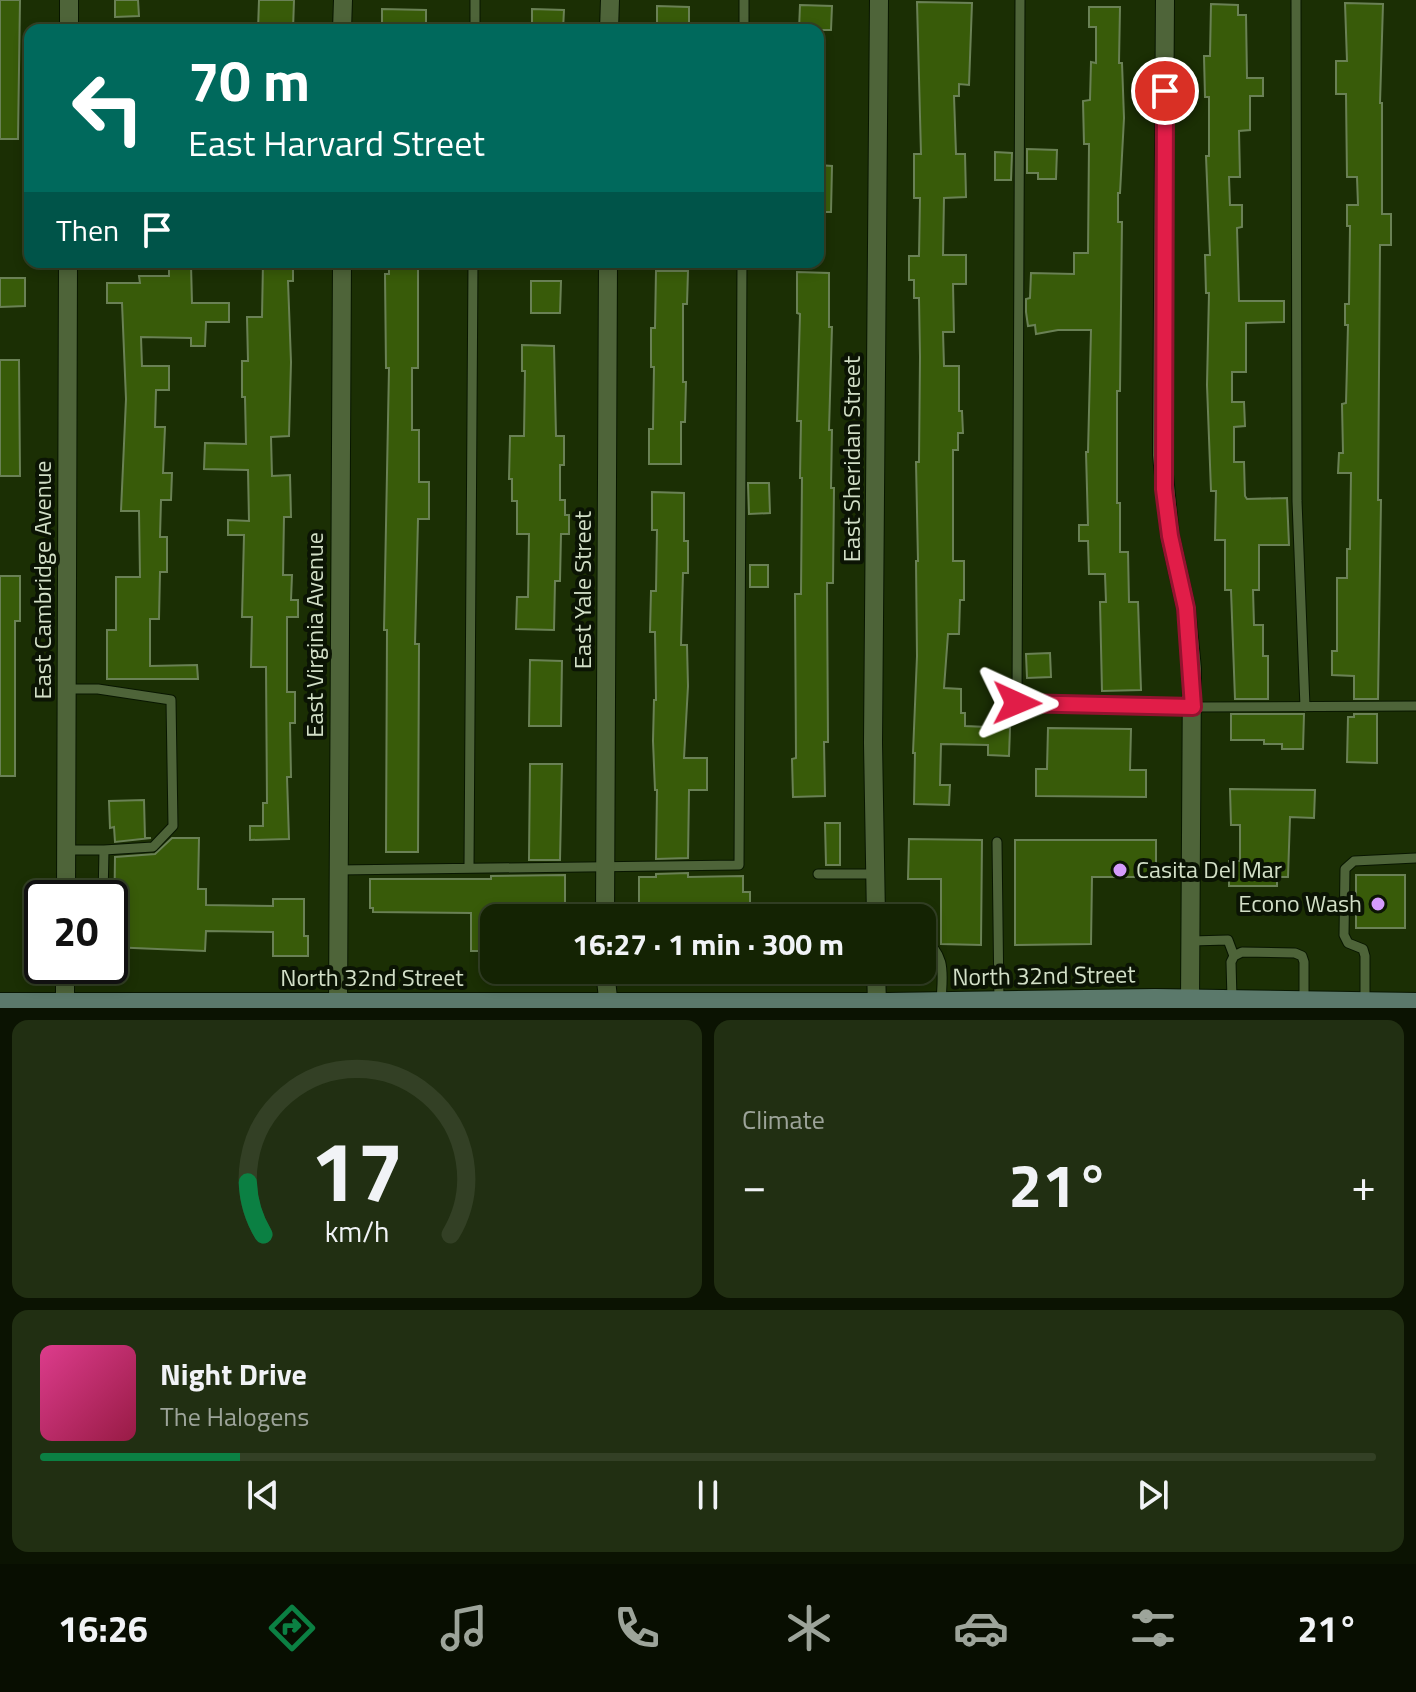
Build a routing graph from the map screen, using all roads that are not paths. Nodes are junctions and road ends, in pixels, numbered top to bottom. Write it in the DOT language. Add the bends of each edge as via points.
graph roads {
  1 [pos="69,0"];
  2 [pos="343,0"];
  3 [pos="475,0"];
  4 [pos="610,0"];
  5 [pos="744,0"];
  6 [pos="879,0"];
  7 [pos="1020,0"];
  8 [pos="1165,0"];
  9 [pos="1296,0"];
  10 [pos="69,24"];
  11 [pos="342,24"];
  12 [pos="475,24"];
  13 [pos="609,24"];
  14 [pos="744,24"];
  15 [pos="68,268"];
  16 [pos="342,268"];
  17 [pos="473,268"];
  18 [pos="608,268"];
  19 [pos="742,268"];
  20 [pos="66,689"];
  21 [pos="1416,706"];
  22 [pos="1193,707"];
  23 [pos="1305,707"];
  24 [pos="997,842"];
  25 [pos="66,850"];
  26 [pos="104,850"];
  27 [pos="1416,858"];
  28 [pos="605,865"];
  29 [pos="469,867"];
  30 [pos="338,870"];
  31 [pos="818,874"];
  32 [pos="875,874"];
  33 [pos="66,880"];
  34 [pos="103,880"];
  35 [pos="605,904"];
  36 [pos="876,904"];
  37 [pos="1191,941"];
  38 [pos="936,951"];
  39 [pos="1234,956"];
  40 [pos="65,984"];
  41 [pos="607,984"];
  42 [pos="879,984"];
  43 [pos="999,1002"];
  44 [pos="1190,1002"];
  45 [pos="1232,1003"];
  46 [pos="0,1004"];
  47 [pos="1155,1004"];
  48 [pos="1296,1004"];
  49 [pos="1416,1004"];
  50 [pos="65,1005"];
  51 [pos="884,1005"];
  52 [pos="954,1005"];
  53 [pos="1369,1005"];
  54 [pos="338,1006"];
  55 [pos="480,1006"];
  56 [pos="609,1006"];
  57 [pos="778,1006"];
  1 -- 10 [label="street"];
  2 -- 11 [label="street"];
  3 -- 12 [label="lane"];
  4 -- 13 [label="street"];
  5 -- 14 [label="lane"];
  6 -- 32 [label="street, East Sheridan Street"];
  7 -- 22 [label="lane" via="1017,703"];
  8 -- 22 [label="street" via="1163,466 1189,637"];
  9 -- 23 [label="lane" via="1297,501"];
  15 -- 20 [label="street, East Cambridge Avenue"];
  16 -- 30 [label="street, East Virginia Avenue"];
  17 -- 29 [label="lane"];
  18 -- 28 [label="street, East Yale Street"];
  19 -- 28 [label="lane" via="739,865"];
  20 -- 25 [label="street, East Cambridge Avenue"];
  20 -- 26 [label="lane" via="171,700 173,826 153,847"];
  21 -- 23 [label="lane"];
  22 -- 23 [label="lane"];
  22 -- 37 [label="street"];
  24 -- 43 [label="lane"];
  25 -- 26 [label="lane"];
  25 -- 33 [label="street, East Cambridge Avenue"];
  26 -- 34 [label="lane"];
  27 -- 53 [label="lane" via="1354,861 1345,869 1344,935 1348,943 1363,949"];
  28 -- 29 [label="lane"];
  28 -- 35 [label="street, East Yale Street"];
  29 -- 30 [label="lane"];
  30 -- 54 [label="street, East Virginia Avenue"];
  31 -- 32 [label="lane"];
  32 -- 36 [label="street, East Sheridan Street"];
  37 -- 39 [label="lane" via="1228,940"];
  37 -- 44 [label="street"];
  38 -- 52 [label="lane"];
  39 -- 45 [label="lane"];
  39 -- 48 [label="lane" via="1302,956"];
  40 -- 50 [label="street"];
  41 -- 56 [label="street"];
  42 -- 51 [label="street"];
  43 -- 47 [label="main road, North 32nd Street"];
  43 -- 52 [label="main road, North 32nd Street"];
  44 -- 45 [label="main road, North 32nd Street"];
  44 -- 47 [label="main road, North 32nd Street"];
  45 -- 48 [label="main road, North 32nd Street"];
  46 -- 50 [label="main road, North 32nd Street"];
  48 -- 53 [label="main road, North 32nd Street"];
  49 -- 53 [label="main road, North 32nd Street"];
  50 -- 54 [label="main road, North 32nd Street"];
  51 -- 52 [label="main road, North 32nd Street"];
  51 -- 57 [label="main road, North 32nd Street"];
  54 -- 55 [label="main road, North 32nd Street"];
  55 -- 56 [label="main road, North 32nd Street"];
  56 -- 57 [label="main road, North 32nd Street"];
}
